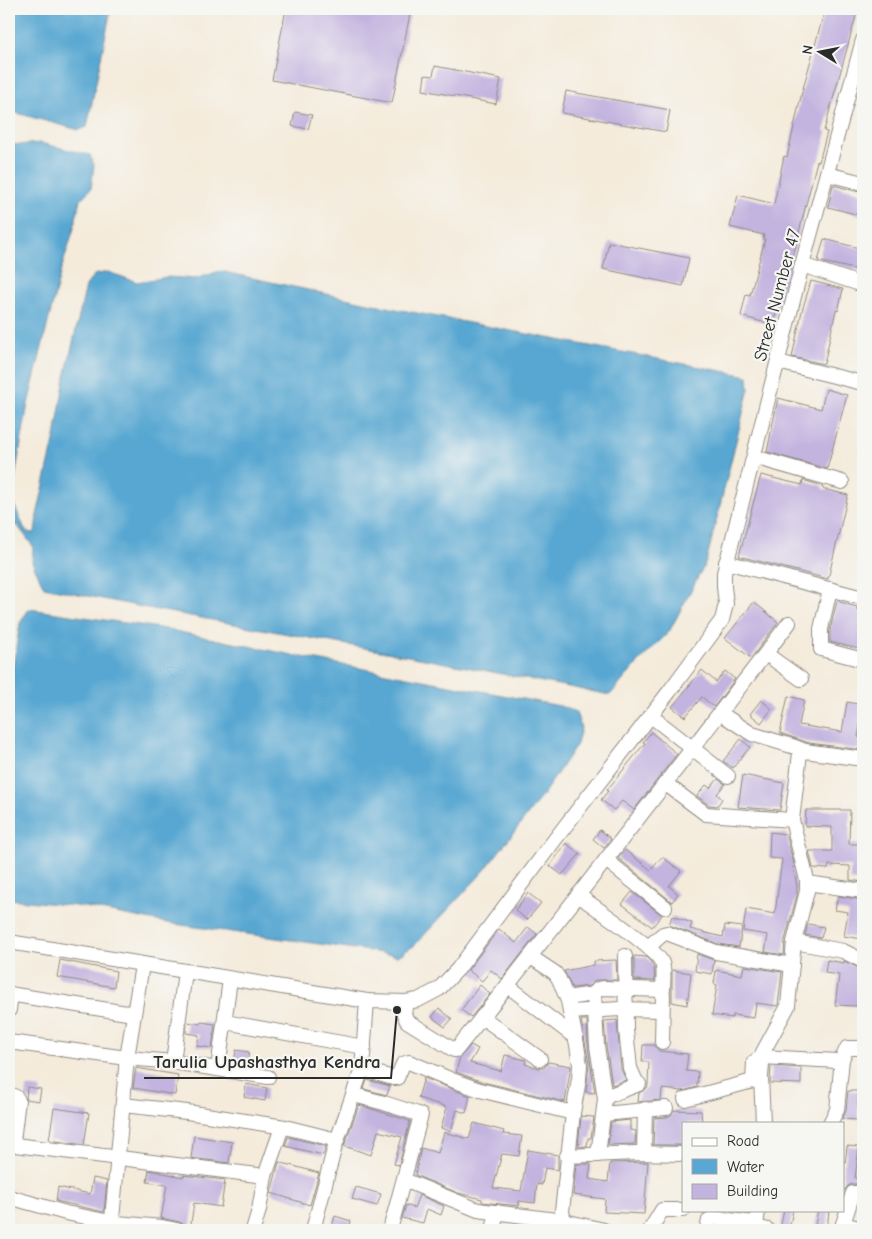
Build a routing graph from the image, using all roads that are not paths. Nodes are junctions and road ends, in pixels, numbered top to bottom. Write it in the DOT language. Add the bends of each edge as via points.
graph roads {
  1 [pos="863,40"];
  2 [pos="827,174"];
  3 [pos="863,183"];
  4 [pos="802,265"];
  5 [pos="863,285"];
  6 [pos="778,362"];
  7 [pos="858,382"];
  8 [pos="754,457"];
  9 [pos="842,482"];
  10 [pos="727,561"];
  11 [pos="830,589"];
  12 [pos="863,598"];
  13 [pos="789,623"];
  14 [pos="766,654"];
  15 [pos="863,660"];
  16 [pos="801,679"];
  17 [pos="720,713"];
  18 [pos="651,716"];
  19 [pos="693,748"];
  20 [pos="805,751"];
  21 [pos="863,759"];
  22 [pos="728,776"];
  23 [pos="666,784"];
  24 [pos="792,820"];
  25 [pos="606,860"];
  26 [pos="807,883"];
  27 [pos="863,891"];
  28 [pos="578,895"];
  29 [pos="665,908"];
  30 [pos="9,942"];
  31 [pos="794,942"];
  32 [pos="648,947"];
  33 [pos="531,956"];
  34 [pos="626,956"];
  35 [pos="863,961"];
  36 [pos="142,965"];
  37 [pos="792,965"];
  38 [pos="185,972"];
  39 [pos="230,979"];
  40 [pos="508,986"];
  41 [pos="626,989"];
  42 [pos="10,994"];
  43 [pos="594,994"];
  44 [pos="663,995"];
  45 [pos="567,998"];
  46 [pos="367,1001"];
  47 [pos="406,1002"];
  48 [pos="626,1009"];
  49 [pos="9,1010"];
  50 [pos="596,1010"];
  51 [pos="662,1010"];
  52 [pos="570,1012"];
  53 [pos="133,1014"];
  54 [pos="482,1017"];
  55 [pos="225,1022"];
  56 [pos="576,1038"];
  57 [pos="9,1042"];
  58 [pos="662,1042"];
  59 [pos="364,1047"];
  60 [pos="863,1048"];
  61 [pos="127,1058"];
  62 [pos="762,1058"];
  63 [pos="540,1059"];
  64 [pos="842,1059"];
  65 [pos="173,1062"];
  66 [pos="218,1069"];
  67 [pos="362,1070"];
  68 [pos="268,1077"];
  69 [pos="9,1094"];
  70 [pos="354,1095"];
  71 [pos="605,1098"];
  72 [pos="685,1099"];
  73 [pos="123,1105"];
  74 [pos="666,1108"];
  75 [pos="645,1109"];
  76 [pos="573,1113"];
  77 [pos="604,1114"];
  78 [pos="763,1122"];
  79 [pos="831,1122"];
  80 [pos="285,1127"];
  81 [pos="11,1139"];
  82 [pos="337,1140"];
  83 [pos="644,1153"];
  84 [pos="682,1154"];
  85 [pos="598,1155"];
  86 [pos="567,1156"];
  87 [pos="118,1158"];
  88 [pos="265,1176"];
  89 [pos="404,1180"];
  90 [pos="854,1191"];
  91 [pos="9,1197"];
  92 [pos="682,1210"];
  93 [pos="497,1212"];
  94 [pos="756,1217"];
  95 [pos="115,1223"];
  96 [pos="568,1226"];
  97 [pos="842,1227"];
  98 [pos="863,1229"];
  99 [pos="177,1230"];
  100 [pos="253,1230"];
  101 [pos="312,1230"];
  102 [pos="390,1230"];
  103 [pos="493,1230"];
  104 [pos="604,1230"];
  105 [pos="650,1230"];
  106 [pos="707,1230"];
  107 [pos="768,1230"];
  1 -- 2 [label="street, Street Number 47"];
  2 -- 3 [label="street"];
  2 -- 4 [label="street, Street Number 47"];
  4 -- 5 [label="street"];
  4 -- 6 [label="street, Street Number 47"];
  6 -- 7 [label="street"];
  6 -- 8 [label="street, Street Number 47"];
  8 -- 9 [label="street"];
  8 -- 10 [label="street, Street Number 47"];
  10 -- 11 [label="street"];
  10 -- 18 [label="street, Street Number 47" via="724,581 726,604 722,620"];
  11 -- 12 [label="street"];
  11 -- 15 [label="street" via="821,629 821,649"];
  13 -- 14 [label="street"];
  14 -- 16 [label="street"];
  14 -- 17 [label="street"];
  17 -- 19 [label="street"];
  17 -- 20 [label="street" via="755,735"];
  18 -- 19 [label="street"];
  18 -- 47 [label="street, Street Number 47" via="458,969 439,989"];
  19 -- 22 [label="street"];
  19 -- 23 [label="street"];
  20 -- 21 [label="street"];
  20 -- 24 [label="street" via="799,756"];
  23 -- 24 [label="street" via="706,814"];
  23 -- 25 [label="street"];
  24 -- 26 [label="street"];
  25 -- 28 [label="street"];
  25 -- 29 [label="street"];
  26 -- 27 [label="street"];
  26 -- 31 [label="street"];
  28 -- 32 [label="street"];
  28 -- 33 [label="street"];
  30 -- 36 [label="street, Street Number 47"];
  31 -- 35 [label="street" via="842,951"];
  31 -- 37 [label="street"];
  32 -- 37 [label="street" via="662,934 668,933 716,952"];
  32 -- 41 [label="street" via="662,962 663,990"];
  33 -- 40 [label="street"];
  33 -- 45 [label="street" via="555,973"];
  34 -- 41 [label="street"];
  36 -- 38 [label="street, Street Number 47"];
  36 -- 53 [label="street"];
  37 -- 62 [label="street" via="788,1006"];
  38 -- 39 [label="street, Street Number 47"];
  38 -- 65 [label="street"];
  39 -- 46 [label="street, Street Number 47"];
  39 -- 55 [label="street"];
  40 -- 54 [label="street"];
  40 -- 56 [label="street"];
  41 -- 43 [label="street" via="598,989"];
  41 -- 48 [label="street"];
  42 -- 49 [label="street"];
  42 -- 53 [label="street"];
  43 -- 45 [label="street"];
  43 -- 50 [label="street"];
  44 -- 51 [label="street"];
  45 -- 52 [label="street"];
  46 -- 47 [label="street, Street Number 47"];
  46 -- 59 [label="street"];
  47 -- 54 [label="street" via="404,1014 407,1021 454,1050"];
  48 -- 50 [label="street"];
  48 -- 51 [label="street"];
  48 -- 71 [label="street" via="630,1068 638,1084"];
  50 -- 52 [label="street"];
  50 -- 71 [label="street" via="597,1046"];
  51 -- 58 [label="street"];
  52 -- 56 [label="street"];
  53 -- 61 [label="street"];
  54 -- 63 [label="street"];
  55 -- 59 [label="street"];
  55 -- 66 [label="street"];
  56 -- 76 [label="street" via="580,1071"];
  57 -- 61 [label="street"];
  59 -- 67 [label="street"];
  60 -- 64 [label="street" via="847,1048"];
  61 -- 65 [label="street"];
  61 -- 73 [label="street"];
  62 -- 64 [label="street"];
  62 -- 72 [label="street" via="754,1062 753,1081"];
  62 -- 78 [label="street"];
  64 -- 79 [label="street" via="837,1110"];
  65 -- 66 [label="street"];
  66 -- 68 [label="street"];
  67 -- 70 [label="street"];
  67 -- 76 [label="street" via="397,1078 403,1064 409,1062 480,1090"];
  69 -- 81 [label="street" via="18,1100"];
  70 -- 82 [label="street"];
  70 -- 89 [label="street" via="421,1115"];
  71 -- 77 [label="street"];
  73 -- 80 [label="street"];
  73 -- 87 [label="street"];
  74 -- 75 [label="street"];
  75 -- 77 [label="street"];
  75 -- 83 [label="street"];
  76 -- 86 [label="street"];
  77 -- 85 [label="street"];
  80 -- 82 [label="street"];
  80 -- 88 [label="street" via="281,1130"];
  81 -- 87 [label="street"];
  82 -- 101 [label="street"];
  83 -- 84 [label="street"];
  83 -- 85 [label="street"];
  85 -- 86 [label="street"];
  86 -- 96 [label="street" via="562,1211"];
  87 -- 88 [label="street"];
  87 -- 95 [label="street" via="112,1218"];
  88 -- 100 [label="street"];
  89 -- 93 [label="street" via="478,1210"];
  89 -- 102 [label="street"];
  90 -- 97 [label="street"];
  91 -- 95 [label="street"];
  92 -- 105 [label="street" via="662,1210"];
  93 -- 96 [label="street"];
  93 -- 103 [label="street"];
  94 -- 106 [label="street" via="712,1218"];
  94 -- 107 [label="street" via="757,1228"];
  95 -- 99 [label="street"];
  96 -- 104 [label="street"];
  97 -- 98 [label="street"];
}
